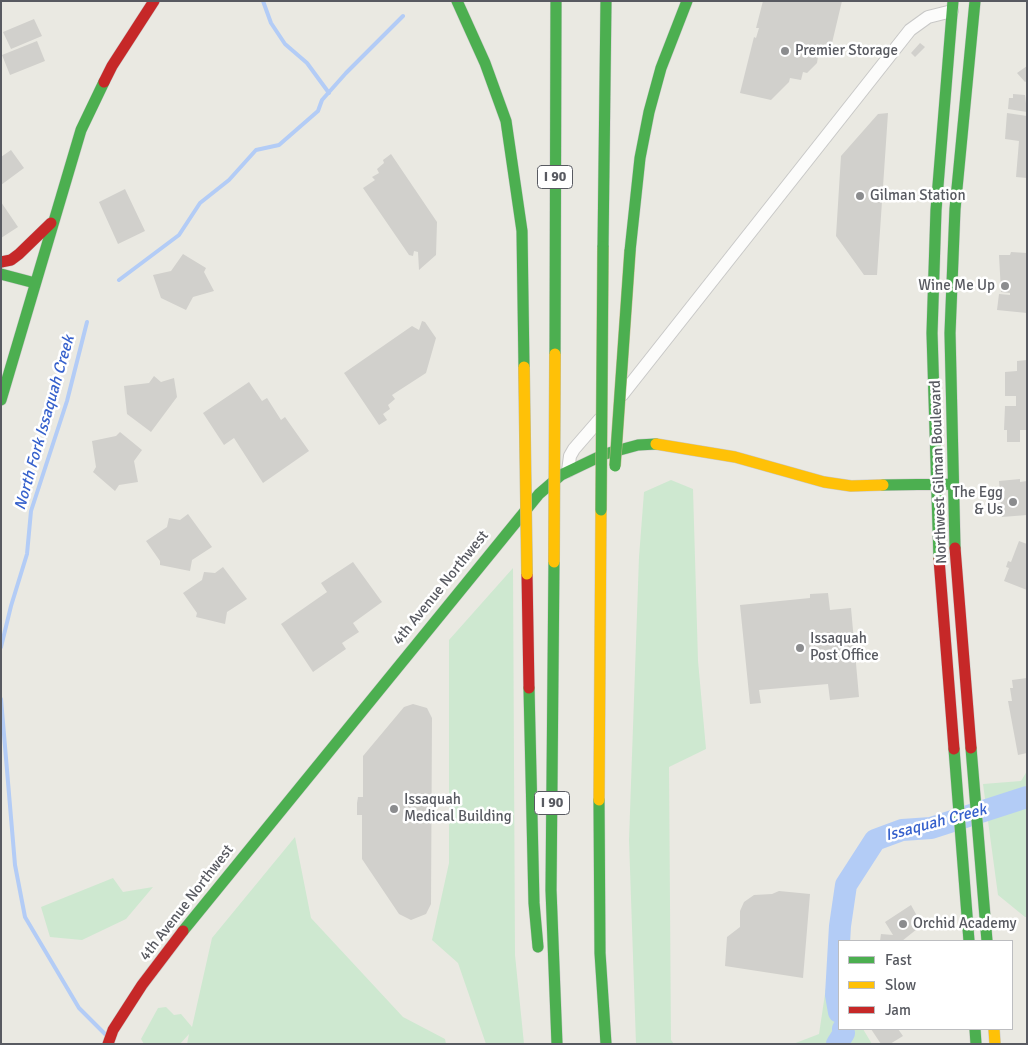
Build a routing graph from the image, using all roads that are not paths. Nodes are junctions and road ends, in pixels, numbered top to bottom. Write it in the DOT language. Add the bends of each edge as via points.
graph roads {
  1 [pos="154,1"];
  2 [pos="457,1"];
  3 [pos="556,1"];
  4 [pos="606,1"];
  5 [pos="687,1"];
  6 [pos="975,1"];
  7 [pos="953,6"];
  8 [pos="496,133"];
  9 [pos="513,172"];
  10 [pos="54,220"];
  11 [pos="1,262"];
  12 [pos="1,274"];
  13 [pos="36,283"];
  14 [pos="1,400"];
  15 [pos="568,472"];
  16 [pos="935,484"];
  17 [pos="952,484"];
  18 [pos="600,605"];
  19 [pos="969,940"];
  20 [pos="987,940"];
  21 [pos="540,960"];
  22 [pos="542,978"];
  23 [pos="113,1030"];
  24 [pos="975,1030"];
  25 [pos="994,1030"];
  26 [pos="104,1044"];
  27 [pos="108,1044"];
  28 [pos="556,1044"];
  29 [pos="606,1044"];
  30 [pos="976,1044"];
  31 [pos="995,1044"];
  1 -- 10 [label="main road" via="124,45 96,97 81,130"];
  2 -- 9 [label="main road" via="506,121"];
  3 -- 28 [label="main road, I 90, bridge" via="551,890"];
  4 -- 18 [label="main road, bridge"];
  5 -- 18 [label="main road, bridge" via="661,68 640,158 612,505"];
  6 -- 17 [label="main road, Northwest Gilman Boulevard" via="953,241 950,332"];
  7 -- 15 [label="street" via="928,17 910,30 648,364 574,449"];
  7 -- 16 [label="main road, Northwest Gilman Boulevard" via="936,210 932,317"];
  8 -- 9 [label="main road"];
  9 -- 21 [label="main road, bridge" via="523,258 534,902"];
  10 -- 11 [label="main road" via="20,254"];
  10 -- 13 [label="main road"];
  12 -- 13 [label="main road"];
  13 -- 14 [label="main road"];
  15 -- 16 [label="main road, 4th Avenue Northwest" via="605,454 656,444 735,457 851,486"];
  15 -- 23 [label="main road, 4th Avenue Northwest" via="539,494 515,521 197,912"];
  16 -- 17 [label="main road, 4th Avenue Northwest"];
  16 -- 19 [label="main road, Northwest Gilman Boulevard"];
  17 -- 20 [label="main road, Northwest Gilman Boulevard"];
  18 -- 29 [label="main road" via="598,880"];
  22 -- 28 [label="main road"];
  23 -- 26 [label="main road"];
  23 -- 27 [label="main road, 4th Avenue Northwest"];
  24 -- 30 [label="main road"];
  25 -- 31 [label="main road"];
}
